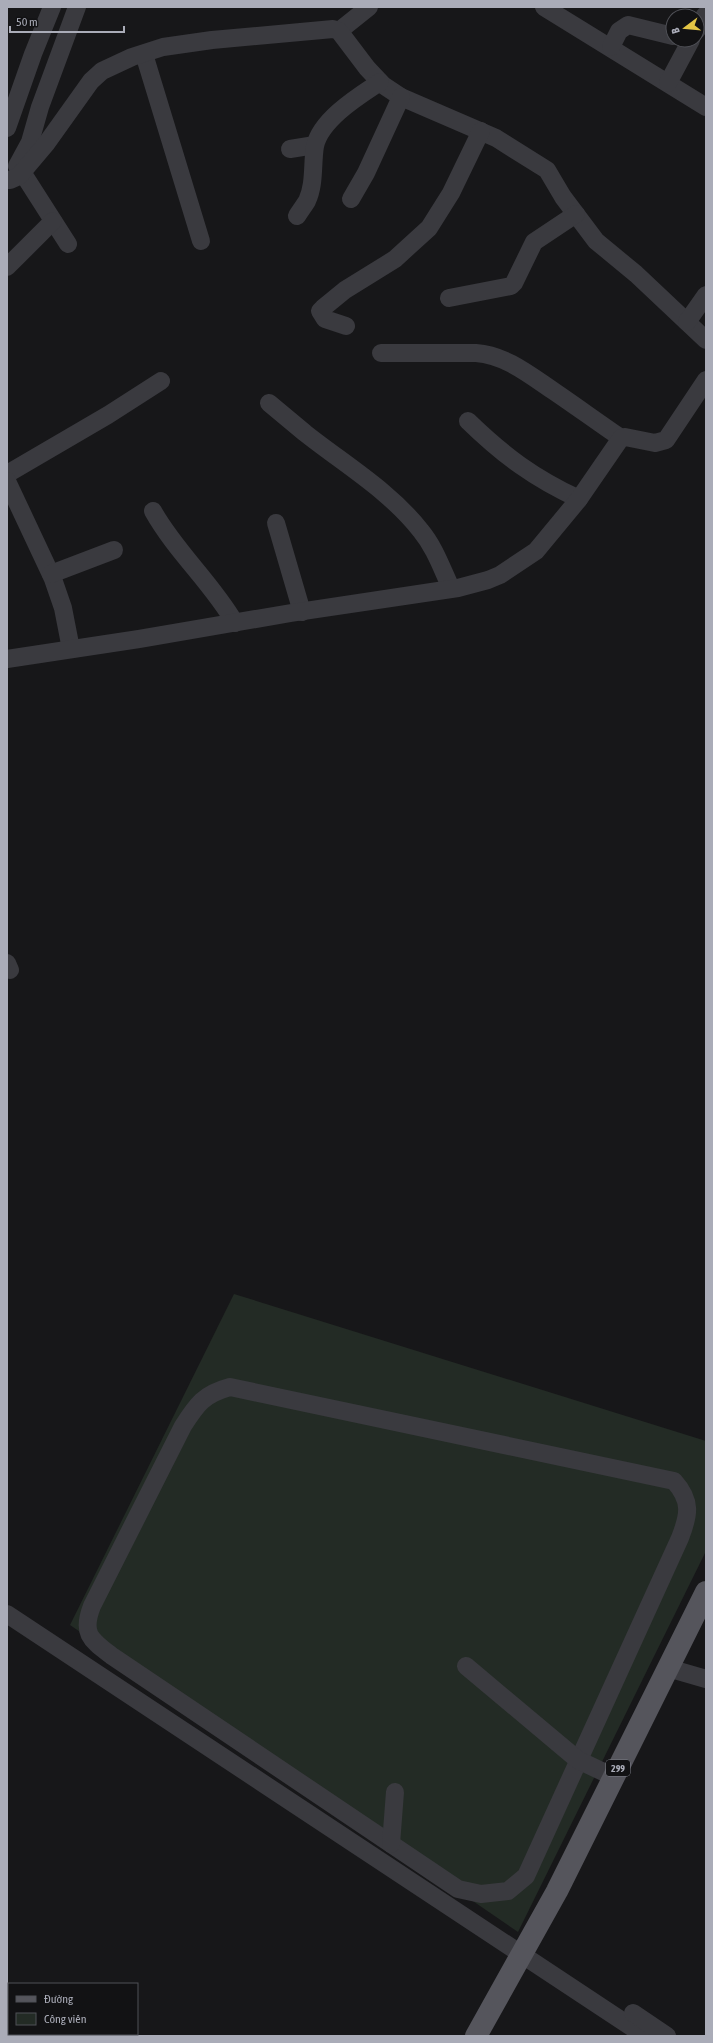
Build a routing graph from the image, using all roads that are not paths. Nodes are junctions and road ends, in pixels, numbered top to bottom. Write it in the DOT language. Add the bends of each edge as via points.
graph roads {
  1 [pos="52,7"];
  2 [pos="78,7"];
  3 [pos="370,7"];
  4 [pos="544,7"];
  5 [pos="339,31"];
  6 [pos="665,34"];
  7 [pos="611,47"];
  8 [pos="686,48"];
  9 [pos="144,54"];
  10 [pos="380,82"];
  11 [pos="668,83"];
  12 [pos="401,97"];
  13 [pos="706,107"];
  14 [pos="7,128"];
  15 [pos="481,131"];
  16 [pos="315,144"];
  17 [pos="290,149"];
  18 [pos="13,179"];
  19 [pos="350,199"];
  20 [pos="576,214"];
  21 [pos="297,216"];
  22 [pos="54,221"];
  23 [pos="201,241"];
  24 [pos="68,244"];
  25 [pos="7,267"];
  26 [pos="706,295"];
  27 [pos="449,298"];
  28 [pos="687,322"];
  29 [pos="346,326"];
  30 [pos="706,340"];
  31 [pos="381,353"];
  32 [pos="706,380"];
  33 [pos="161,381"];
  34 [pos="269,403"];
  35 [pos="468,421"];
  36 [pos="621,438"];
  37 [pos="7,474"];
  38 [pos="9,493"];
  39 [pos="579,499"];
  40 [pos="153,512"];
  41 [pos="276,523"];
  42 [pos="114,550"];
  43 [pos="51,574"];
  44 [pos="451,588"];
  45 [pos="302,612"];
  46 [pos="235,624"];
  47 [pos="71,649"];
  48 [pos="7,659"];
  49 [pos="706,1592"];
  50 [pos="7,1614"];
  51 [pos="466,1666"];
  52 [pos="668,1668"];
  53 [pos="706,1679"];
  54 [pos="578,1760"];
  55 [pos="614,1777"];
  56 [pos="395,1792"];
  57 [pos="391,1844"];
  58 [pos="525,1949"];
  59 [pos="476,2036"];
  60 [pos="645,2036"];
  61 [pos="667,2036"];
  1 -- 14 [label="street"];
  2 -- 18 [label="street" via="40,107 30,142"];
  3 -- 5 [label="street"];
  4 -- 7 [label="street"];
  5 -- 9 [label="street" via="212,40 163,47"];
  5 -- 10 [label="street"];
  6 -- 7 [label="street" via="628,25 619,31"];
  7 -- 11 [label="street"];
  8 -- 11 [label="street"];
  9 -- 18 [label="street" via="102,71 91,81 46,144"];
  9 -- 23 [label="street"];
  10 -- 12 [label="street"];
  10 -- 16 [label="street" via="330,121"];
  11 -- 13 [label="street"];
  12 -- 15 [label="street"];
  12 -- 19 [label="street" via="366,173"];
  15 -- 20 [label="street" via="547,170"];
  15 -- 29 [label="street" via="451,192 429,228 396,259 345,290 320,312 325,319"];
  16 -- 17 [label="street"];
  16 -- 21 [label="street" via="309,193"];
  18 -- 22 [label="street"];
  20 -- 27 [label="street" via="534,242 514,283 510,286"];
  20 -- 28 [label="street" via="596,240"];
  22 -- 24 [label="street"];
  22 -- 25 [label="street"];
  26 -- 28 [label="street"];
  28 -- 30 [label="street"];
  31 -- 36 [label="street" via="488,354 518,368"];
  32 -- 36 [label="street" via="666,440 660,443"];
  33 -- 37 [label="street" via="108,416"];
  34 -- 44 [label="street" via="368,480 408,516 437,556"];
  35 -- 39 [label="street" via="508,458 536,478"];
  36 -- 39 [label="street"];
  38 -- 43 [label="street"];
  39 -- 44 [label="street" via="536,551 500,575 471,585"];
  40 -- 46 [label="street" via="225,606"];
  41 -- 45 [label="street"];
  42 -- 43 [label="street"];
  43 -- 47 [label="street" via="63,608"];
  44 -- 45 [label="street"];
  45 -- 46 [label="street"];
  46 -- 47 [label="street"];
  47 -- 48 [label="street"];
  49 -- 52 [label="main road, 299"];
  50 -- 58 [label="street"];
  51 -- 54 [label="street"];
  52 -- 53 [label="street"];
  52 -- 55 [label="main road, 299"];
  54 -- 55 [label="street"];
  54 -- 57 [label="street" via="526,1876 508,1890 481,1894 458,1889"];
  54 -- 57 [label="street" via="686,1522 688,1512 684,1492 674,1481 230,1387 212,1393 195,1408 183,1426 92,1606 86,1630 96,1644 112,1656"];
  55 -- 58 [label="main road, 299" via="558,1891"];
  56 -- 57 [label="street"];
  58 -- 59 [label="main road, 299"];
  58 -- 60 [label="street"];
  58 -- 61 [label="street"];
}
